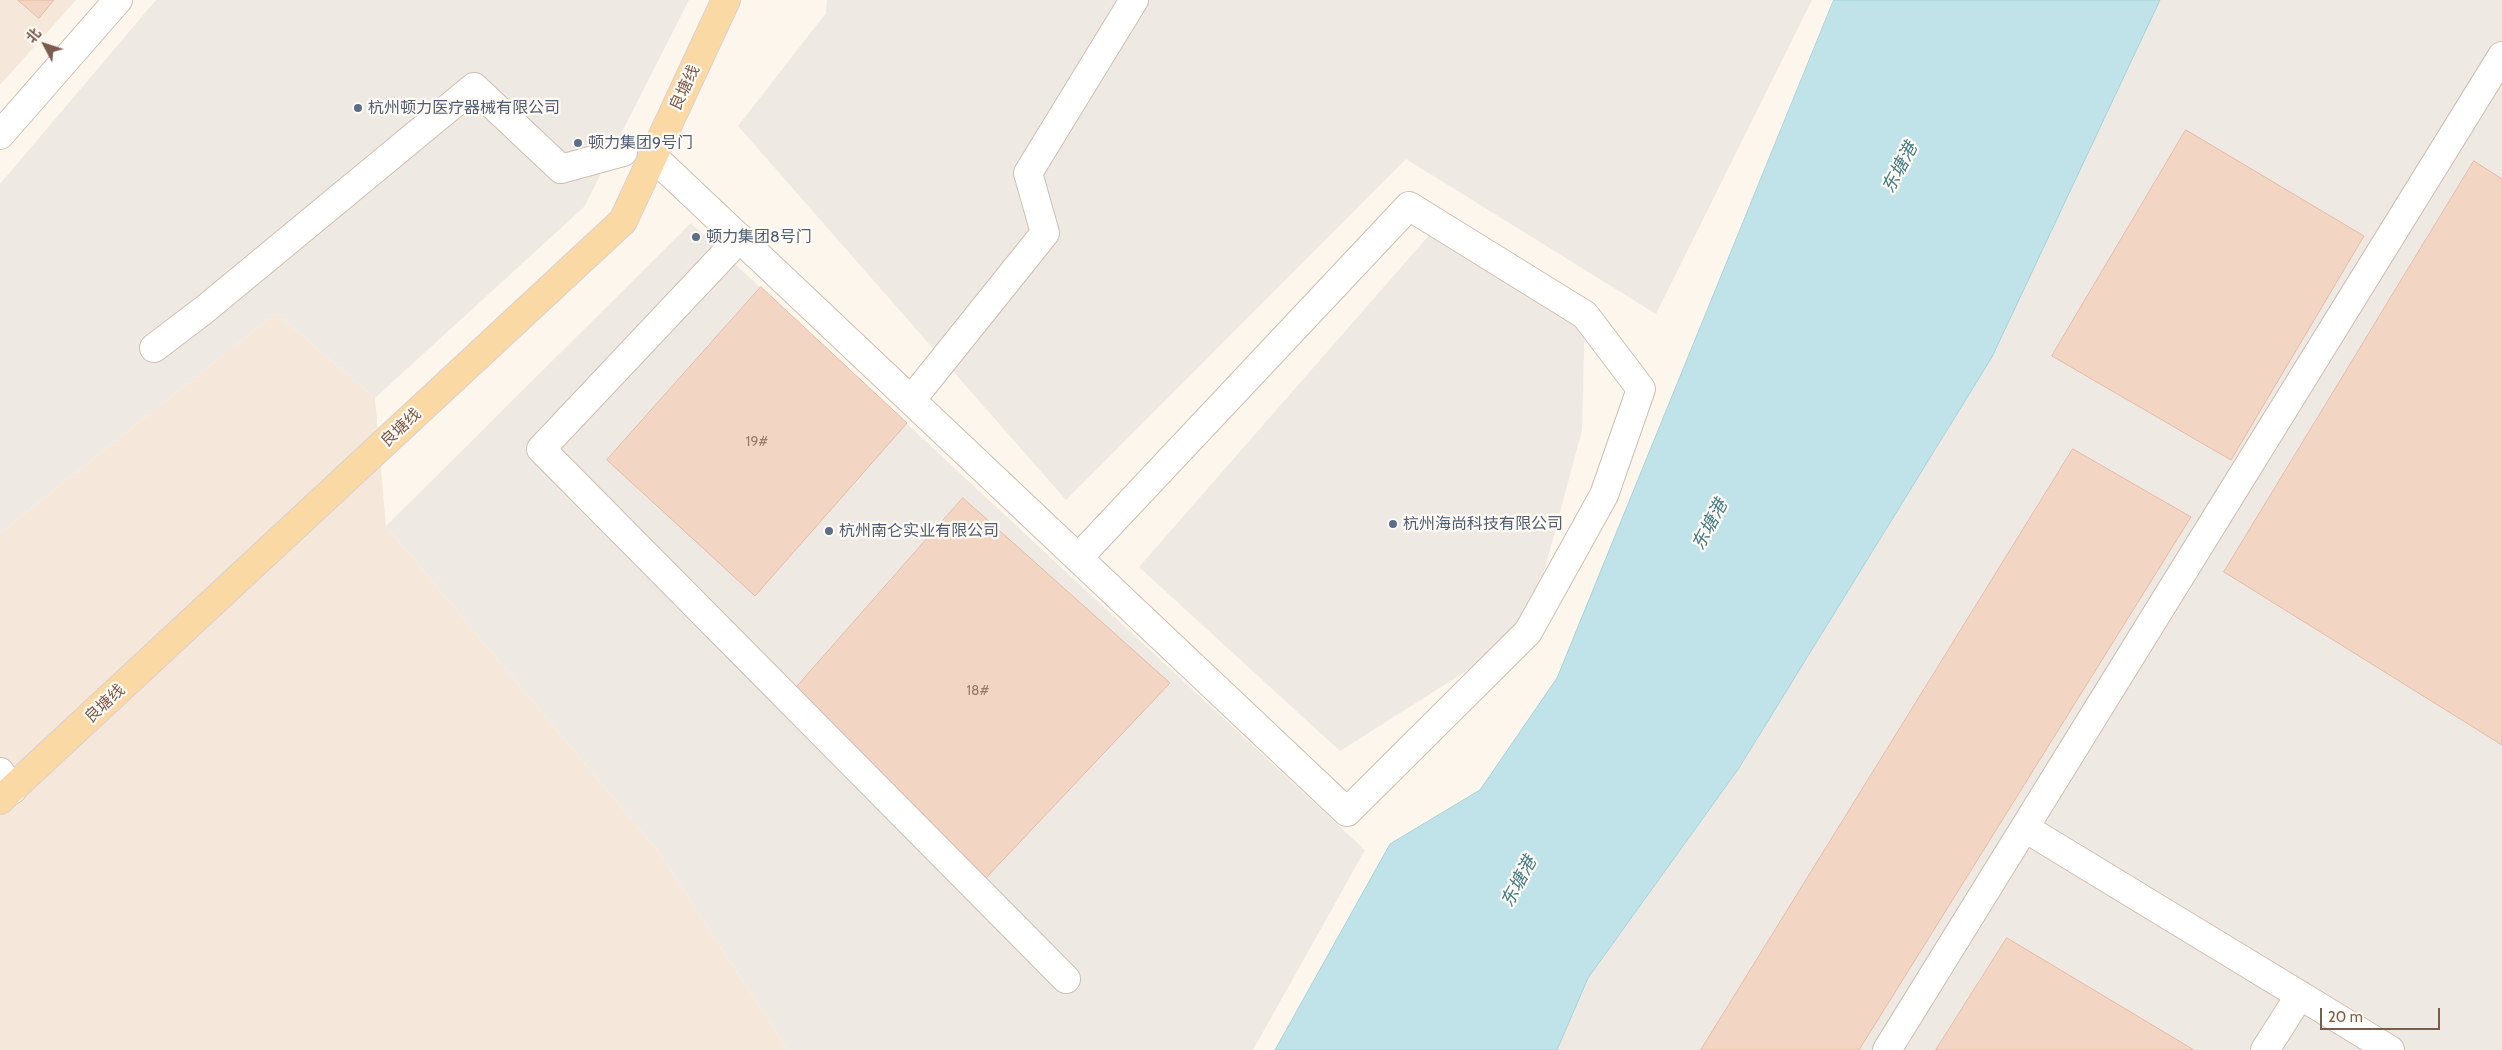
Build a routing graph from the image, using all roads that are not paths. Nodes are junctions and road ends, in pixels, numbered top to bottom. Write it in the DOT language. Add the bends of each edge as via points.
graph roads {
  1 [pos="118,0"];
  2 [pos="726,0"];
  3 [pos="1134,0"];
  4 [pos="2502,56"];
  5 [pos="0,134"];
  6 [pos="623,152"];
  7 [pos="663,166"];
  8 [pos="740,238"];
  9 [pos="154,348"];
  10 [pos="912,399"];
  11 [pos="1079,557"];
  12 [pos="4,787"];
  13 [pos="2025,828"];
  14 [pos="1066,979"];
  15 [pos="2300,995"];
  16 [pos="1887,1050"];
  17 [pos="2265,1050"];
  18 [pos="2390,1050"];
  1 -- 5 [label="street"];
  2 -- 12 [label="main road, 良塘线" via="623,220"];
  3 -- 10 [label="street" via="1028,173 1045,232"];
  4 -- 13 [label="street"];
  6 -- 9 [label="street" via="561,169 474,87"];
  7 -- 8 [label="street"];
  8 -- 10 [label="street"];
  8 -- 14 [label="street" via="541,449"];
  10 -- 11 [label="street"];
  11 -- 11 [label="street" via="1347,812 1528,632 1604,495 1641,389 1585,315 1409,206"];
  13 -- 15 [label="street"];
  13 -- 16 [label="street"];
  15 -- 17 [label="street"];
  15 -- 18 [label="street"];
}
